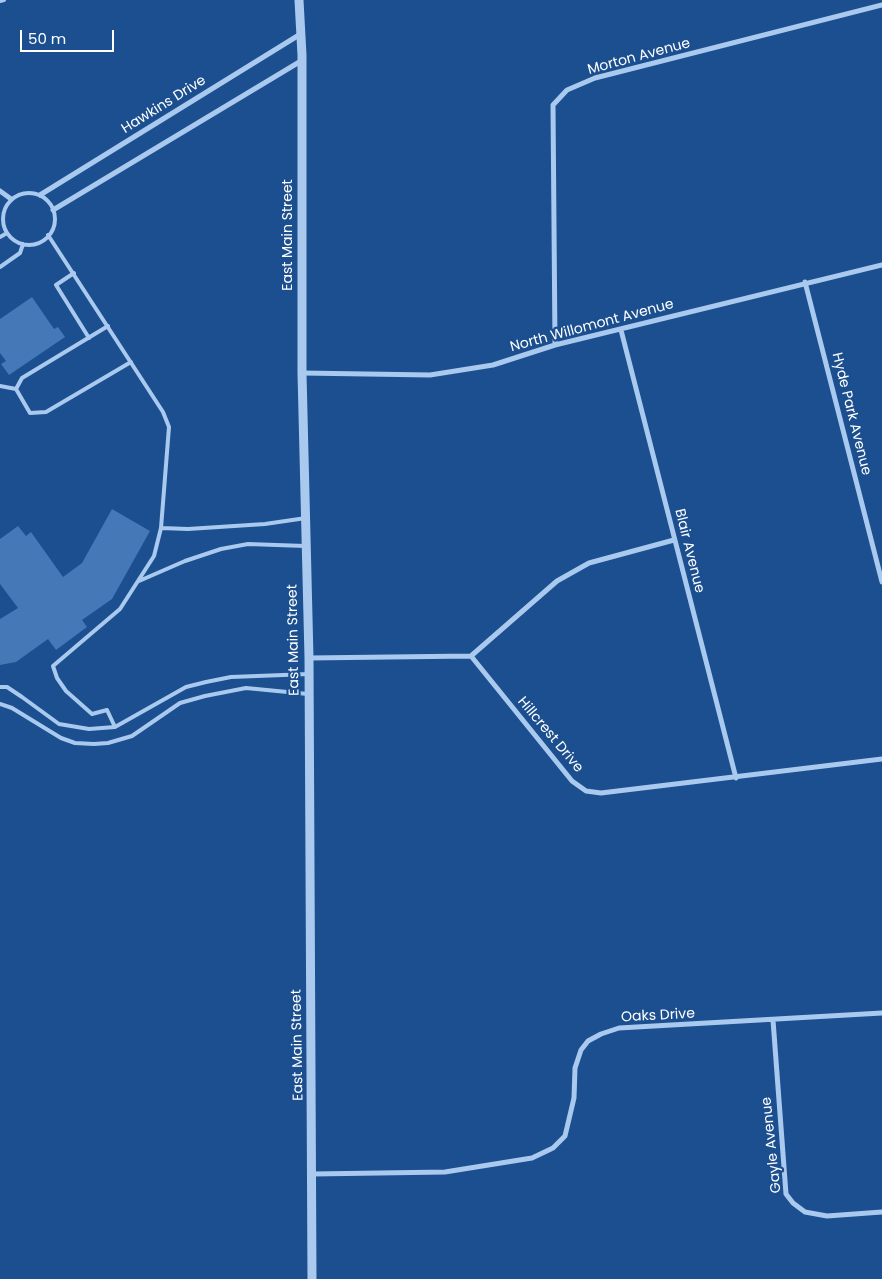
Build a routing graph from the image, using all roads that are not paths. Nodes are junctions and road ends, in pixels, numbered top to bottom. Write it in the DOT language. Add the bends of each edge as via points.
graph roads {
  1 [pos="4,0"];
  2 [pos="299,0"];
  3 [pos="0,1"];
  4 [pos="882,5"];
  5 [pos="299,35"];
  6 [pos="301,61"];
  7 [pos="0,191"];
  8 [pos="40,195"];
  9 [pos="11,199"];
  10 [pos="53,210"];
  11 [pos="7,233"];
  12 [pos="48,235"];
  13 [pos="0,237"];
  14 [pos="23,244"];
  15 [pos="882,264"];
  16 [pos="0,267"];
  17 [pos="74,273"];
  18 [pos="805,282"];
  19 [pos="108,326"];
  20 [pos="621,330"];
  21 [pos="89,338"];
  22 [pos="555,345"];
  23 [pos="131,362"];
  24 [pos="302,373"];
  25 [pos="0,386"];
  26 [pos="16,389"];
  27 [pos="306,518"];
  28 [pos="161,528"];
  29 [pos="674,540"];
  30 [pos="306,546"];
  31 [pos="139,581"];
  32 [pos="882,582"];
  33 [pos="471,656"];
  34 [pos="309,658"];
  35 [pos="309,674"];
  36 [pos="0,688"];
  37 [pos="308,694"];
  38 [pos="0,704"];
  39 [pos="115,727"];
  40 [pos="882,759"];
  41 [pos="736,778"];
  42 [pos="882,1013"];
  43 [pos="773,1020"];
  44 [pos="312,1174"];
  45 [pos="882,1212"];
  46 [pos="312,1279"];
  1 -- 3 [label="lane"];
  2 -- 5 [label="street, East Main Street"];
  4 -- 22 [label="street, Morton Avenue" via="595,78 567,90 553,105"];
  5 -- 6 [label="street, East Main Street"];
  5 -- 8 [label="street, Hawkins Drive"];
  6 -- 10 [label="street"];
  6 -- 24 [label="street, East Main Street"];
  7 -- 9 [label="street"];
  8 -- 9 [label="lane, Hawkins Drive" via="25,193"];
  8 -- 10 [label="lane"];
  9 -- 11 [label="lane" via="2,219"];
  10 -- 12 [label="lane" via="54,223"];
  11 -- 13 [label="lane"];
  11 -- 14 [label="lane"];
  12 -- 14 [label="lane" via="35,244"];
  12 -- 17 [label="lane"];
  14 -- 16 [label="lane" via="20,253"];
  15 -- 18 [label="street, North Willomont Avenue"];
  17 -- 19 [label="lane"];
  17 -- 21 [label="lane" via="56,286"];
  18 -- 20 [label="street, North Willomont Avenue"];
  18 -- 32 [label="street, Hyde Park Avenue"];
  19 -- 21 [label="lane"];
  19 -- 23 [label="lane"];
  20 -- 22 [label="street, North Willomont Avenue"];
  20 -- 29 [label="street, Blair Avenue"];
  21 -- 26 [label="lane" via="22,378"];
  22 -- 24 [label="street, North Willomont Avenue" via="493,365 430,375"];
  23 -- 26 [label="lane" via="46,412 30,413"];
  23 -- 28 [label="lane" via="169,427"];
  24 -- 27 [label="street, East Main Street"];
  25 -- 26 [label="lane"];
  27 -- 28 [label="lane" via="265,524"];
  27 -- 30 [label="street, East Main Street"];
  28 -- 31 [label="lane" via="154,556"];
  29 -- 33 [label="street" via="589,563 565,577"];
  29 -- 41 [label="street, Blair Avenue"];
  30 -- 31 [label="lane" via="248,544 221,549"];
  30 -- 34 [label="street, East Main Street"];
  31 -- 39 [label="lane" via="120,609 53,666 66,691 92,714 107,710"];
  33 -- 34 [label="street"];
  33 -- 41 [label="street, Hillcrest Drive" via="572,781 586,791 601,793"];
  34 -- 35 [label="street, East Main Street"];
  35 -- 37 [label="street, East Main Street"];
  35 -- 39 [label="lane" via="231,677 206,682 186,688"];
  36 -- 39 [label="lane" via="22,697 59,724 89,729"];
  37 -- 38 [label="lane" via="246,688 205,696 180,704 132,736 94,744 61,738"];
  37 -- 44 [label="street, East Main Street"];
  40 -- 41 [label="street, Hillcrest Drive"];
  42 -- 43 [label="street, Oaks Drive"];
  43 -- 44 [label="street, Oaks Drive" via="619,1028 600,1034 581,1050 575,1068 574,1098 565,1136 553,1148 532,1158 444,1172"];
  43 -- 45 [label="street, Gayle Avenue" via="786,1194 805,1212 827,1216"];
  44 -- 46 [label="street, East Main Street"];
}
